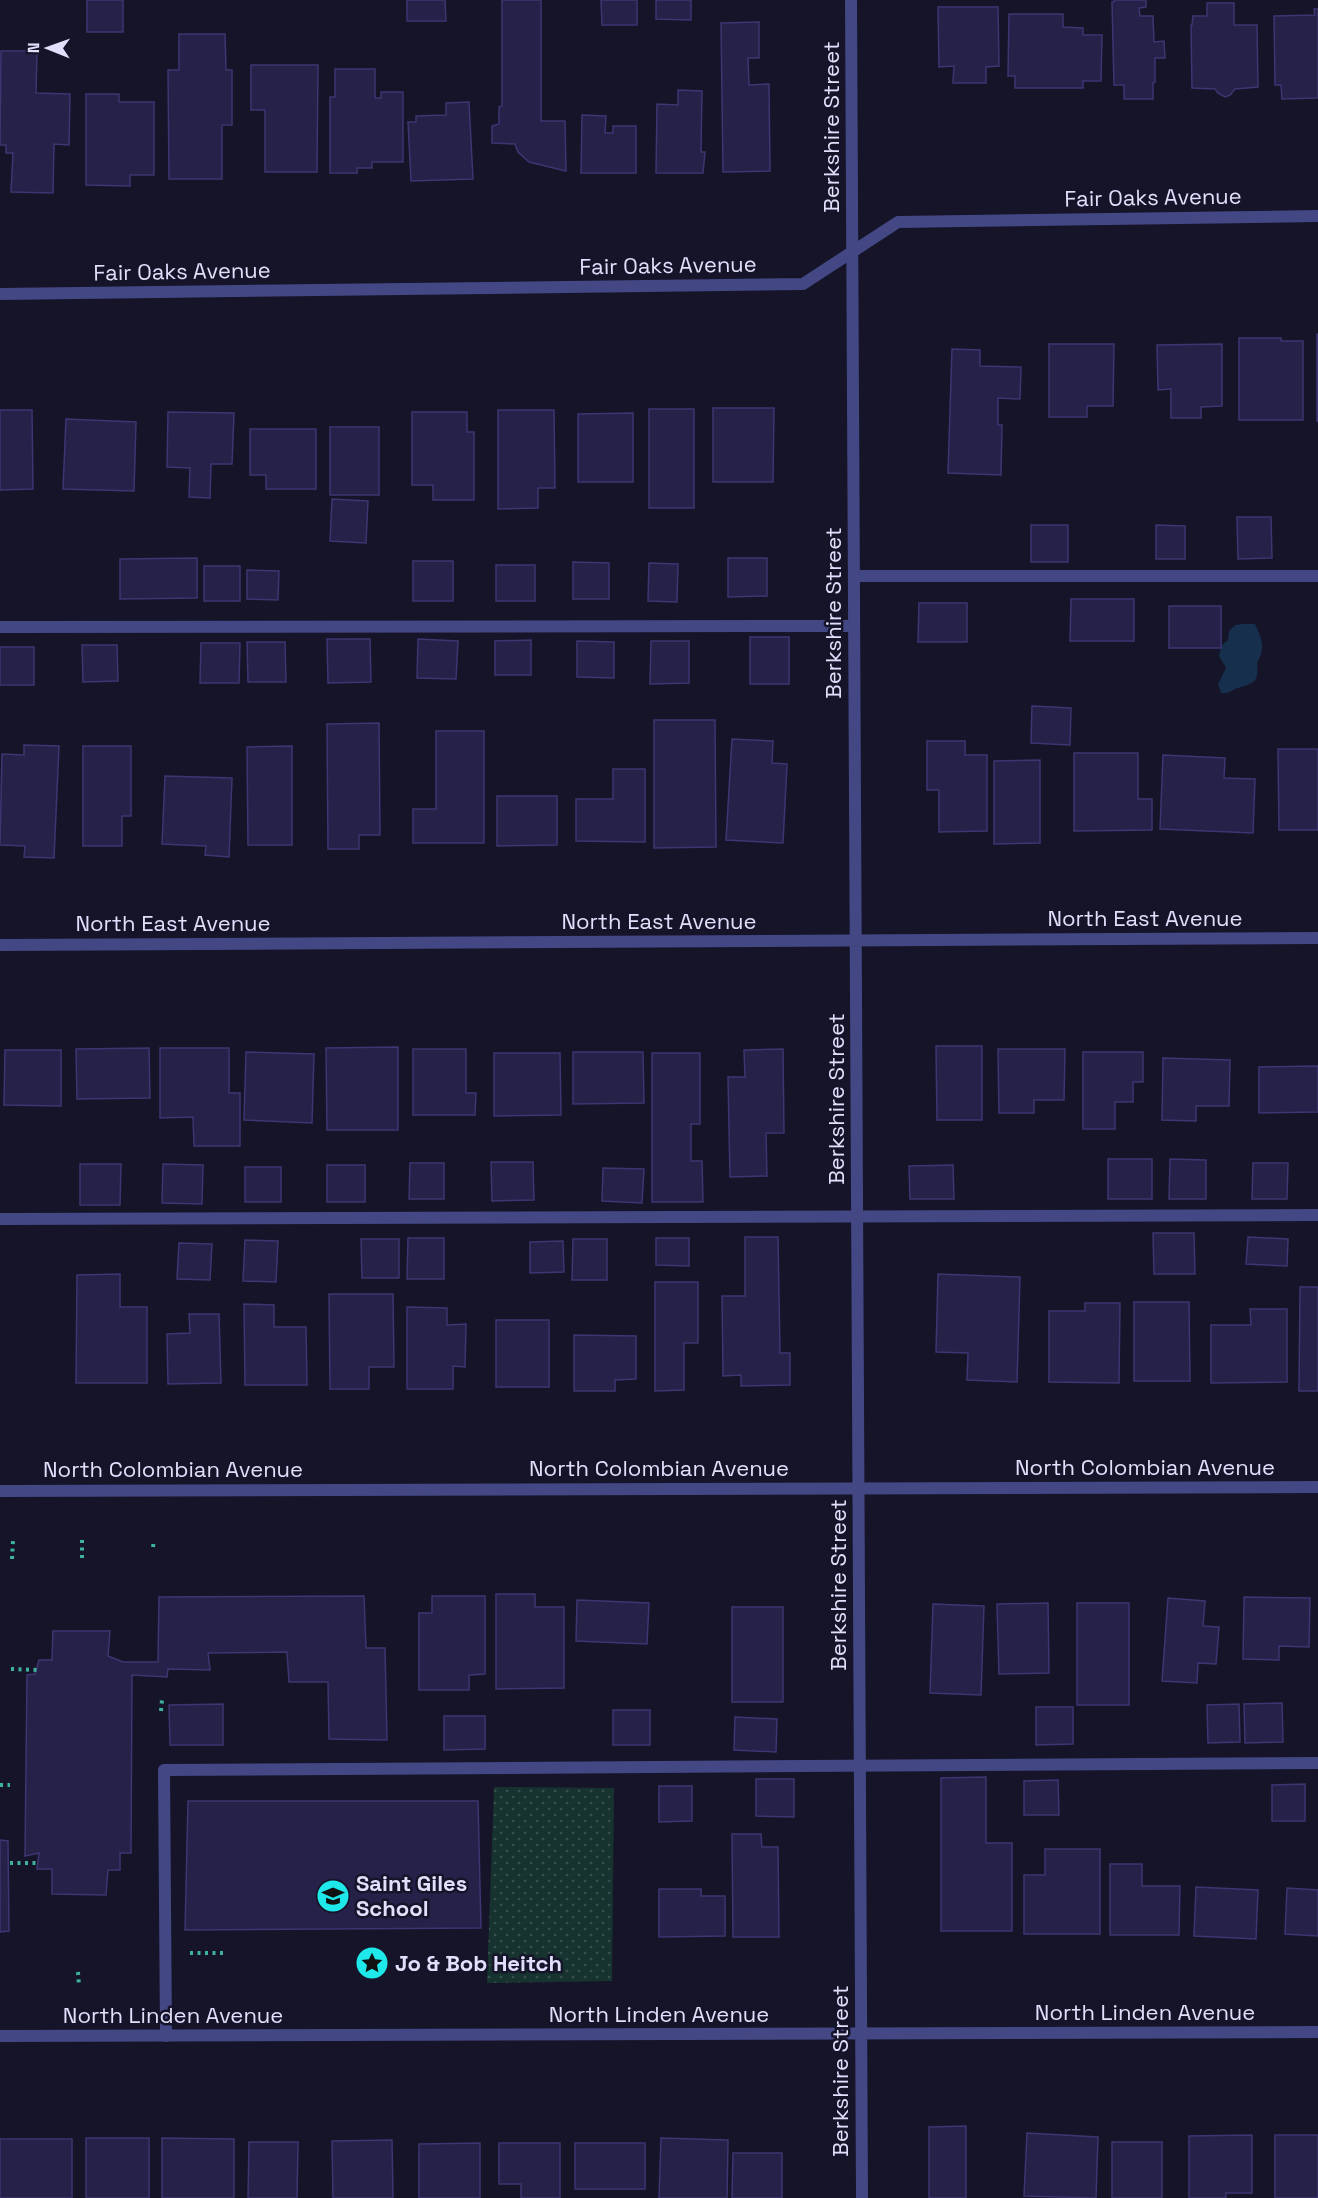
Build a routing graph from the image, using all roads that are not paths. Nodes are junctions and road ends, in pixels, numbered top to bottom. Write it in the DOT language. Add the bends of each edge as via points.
graph roads {
  1 [pos="851,0"];
  2 [pos="1318,216"];
  3 [pos="853,253"];
  4 [pos="0,294"];
  5 [pos="854,576"];
  6 [pos="1318,576"];
  7 [pos="854,626"];
  8 [pos="0,627"];
  9 [pos="1318,938"];
  10 [pos="856,940"];
  11 [pos="0,945"];
  12 [pos="1318,1215"];
  13 [pos="857,1216"];
  14 [pos="0,1219"];
  15 [pos="1318,1487"];
  16 [pos="859,1489"];
  17 [pos="0,1491"];
  18 [pos="1318,1763"];
  19 [pos="860,1766"];
  20 [pos="1318,2032"];
  21 [pos="861,2035"];
  22 [pos="0,2036"];
  23 [pos="166,2036"];
  24 [pos="862,2198"];
  1 -- 3 [label="street, Berkshire Street"];
  2 -- 3 [label="street, Fair Oaks Avenue" via="898,222"];
  3 -- 4 [label="street, Fair Oaks Avenue" via="803,284"];
  3 -- 5 [label="street, Berkshire Street"];
  5 -- 6 [label="street"];
  5 -- 7 [label="street, Berkshire Street"];
  7 -- 8 [label="street"];
  7 -- 10 [label="street, Berkshire Street"];
  9 -- 10 [label="street, North East Avenue"];
  10 -- 11 [label="street, North East Avenue"];
  10 -- 13 [label="street, Berkshire Street"];
  12 -- 13 [label="street"];
  13 -- 14 [label="street"];
  13 -- 16 [label="street, Berkshire Street"];
  15 -- 16 [label="street, North Colombian Avenue"];
  16 -- 17 [label="street, North Colombian Avenue"];
  16 -- 19 [label="street, Berkshire Street"];
  18 -- 19 [label="street"];
  19 -- 21 [label="street, Berkshire Street"];
  19 -- 23 [label="street" via="164,1770"];
  20 -- 21 [label="street, North Linden Avenue"];
  21 -- 23 [label="street, North Linden Avenue"];
  21 -- 24 [label="street, Berkshire Street"];
  22 -- 23 [label="street, North Linden Avenue"];
}
